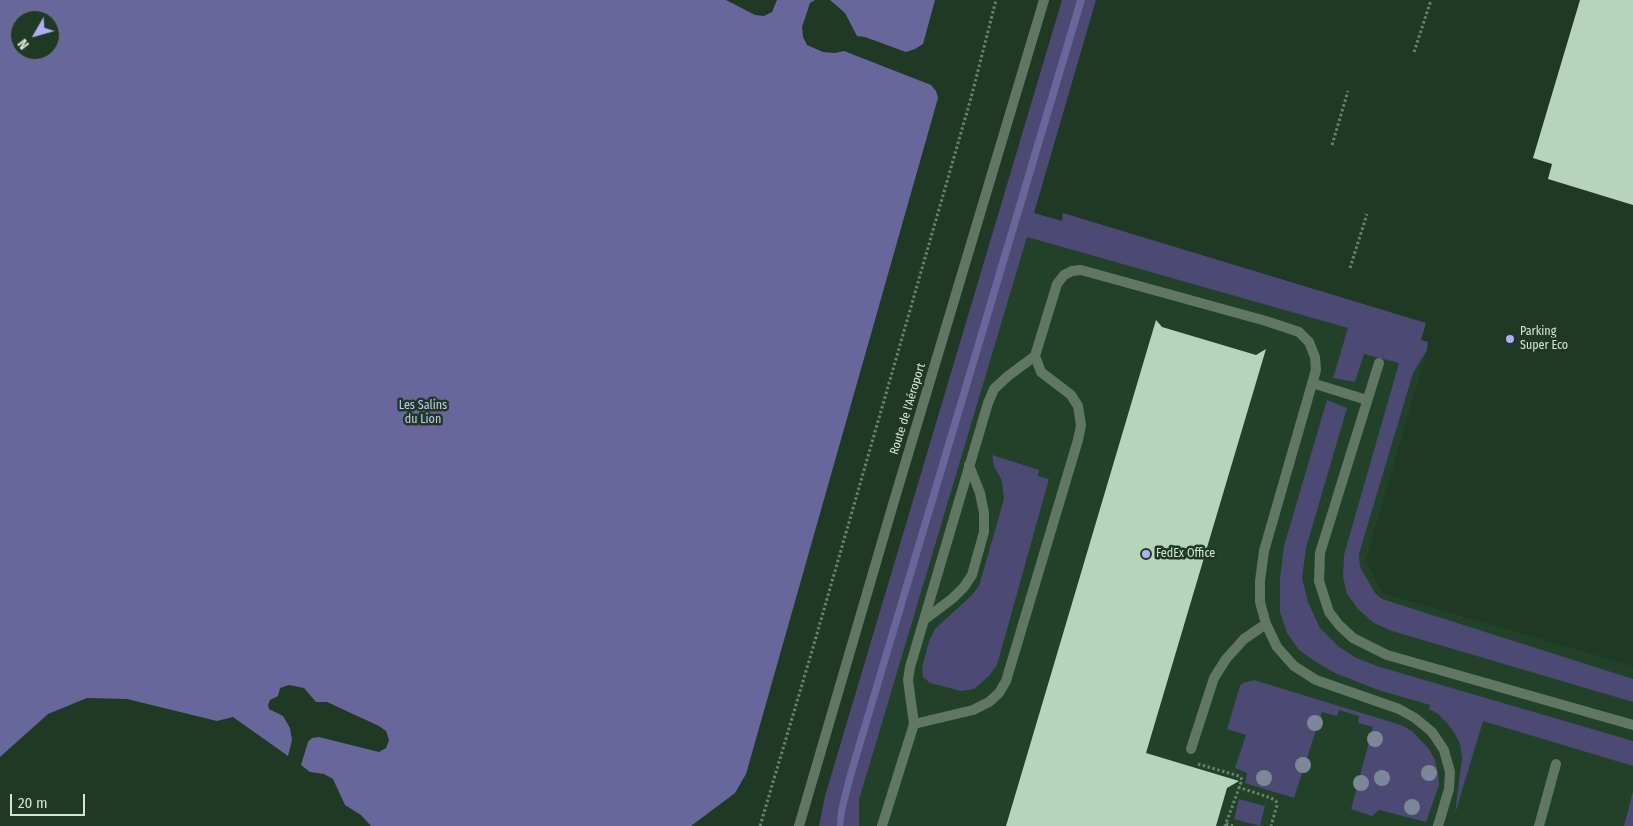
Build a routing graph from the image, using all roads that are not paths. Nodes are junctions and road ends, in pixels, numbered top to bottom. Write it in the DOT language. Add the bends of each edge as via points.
graph roads {
  1 [pos="1044,0"];
  2 [pos="1035,356"];
  3 [pos="1379,363"];
  4 [pos="1312,383"];
  5 [pos="1367,400"];
  6 [pos="969,464"];
  7 [pos="924,620"];
  8 [pos="1266,624"];
  9 [pos="914,724"];
  10 [pos="1633,725"];
  11 [pos="1191,749"];
  12 [pos="1556,764"];
  13 [pos="799,826"];
  14 [pos="882,826"];
  15 [pos="1438,826"];
  16 [pos="1539,826"];
  1 -- 13 [label="street, Route de l'Aéroport"];
  2 -- 4 [label="street" via="1057,284 1064,275 1081,270 1299,332 1309,342 1315,357"];
  2 -- 6 [label="street" via="994,389"];
  2 -- 9 [label="street" via="1041,372 1071,395 1078,406 1081,425 1006,681 989,702 973,710"];
  3 -- 5 [label="street"];
  4 -- 5 [label="street"];
  4 -- 8 [label="street" via="1264,552 1260,602"];
  5 -- 10 [label="street" via="1320,553 1319,581 1329,612 1339,625 1354,638 1387,655"];
  6 -- 7 [label="street"];
  6 -- 7 [label="street" via="984,513 984,532 972,575 964,588"];
  7 -- 9 [label="street" via="908,680"];
  8 -- 11 [label="street" via="1244,639 1214,678"];
  8 -- 15 [label="street" via="1277,647 1294,666 1316,680 1399,710 1432,732 1444,750 1450,772"];
  9 -- 14 [label="street"];
  12 -- 16 [label="street"];
}
